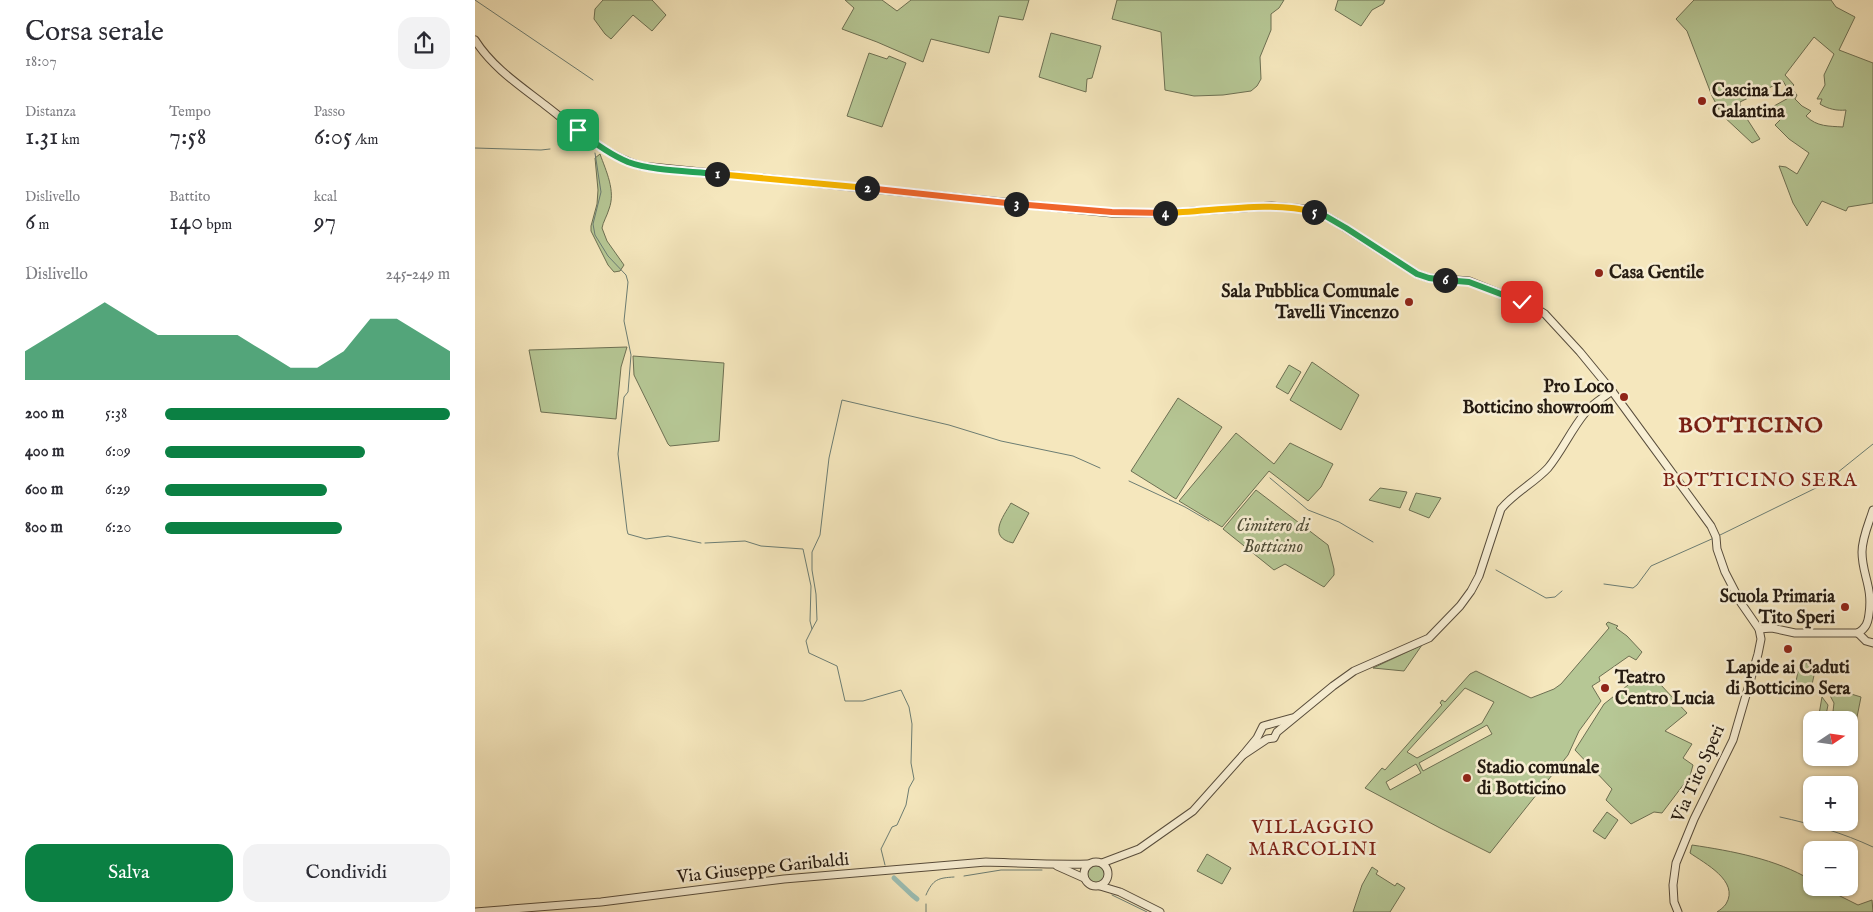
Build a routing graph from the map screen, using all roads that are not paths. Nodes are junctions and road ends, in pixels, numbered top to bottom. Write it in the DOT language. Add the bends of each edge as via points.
graph roads {
  1 [pos="475,40"];
  2 [pos="1612,391"];
  3 [pos="1873,510"];
  4 [pos="1759,632"];
  5 [pos="1858,633"];
  6 [pos="1873,643"];
  7 [pos="1296,717"];
  8 [pos="1273,724"];
  9 [pos="1261,732"];
  10 [pos="1277,732"];
  11 [pos="1267,739"];
  12 [pos="1243,755"];
  13 [pos="1115,859"];
  14 [pos="1088,864"];
  15 [pos="1102,864"];
  16 [pos="1054,865"];
  17 [pos="1108,874"];
  18 [pos="1084,878"];
  19 [pos="1100,886"];
  20 [pos="1120,892"];
  21 [pos="1677,911"];
  22 [pos="475,912"];
  23 [pos="1161,912"];
  1 -- 2 [label="street" via="487,58 503,72 601,148 629,162 658,168 1112,212 1174,213 1271,206 1322,214 1417,274 1438,280 1469,282 1545,314"];
  2 -- 4 [label="street" via="1714,532 1721,564"];
  2 -- 7 [label="street" via="1584,414 1546,470 1501,509 1479,576 1460,606 1429,638 1354,671"];
  3 -- 5 [label="street" via="1862,550 1871,598 1867,626"];
  4 -- 5 [label="street" via="1776,628 1795,633"];
  4 -- 21 [label="street, Via Tito Speri" via="1758,654 1733,740 1694,819 1677,863 1673,885"];
  5 -- 6 [label="street"];
  7 -- 8 [label="street"];
  7 -- 10 [label="street"];
  8 -- 9 [label="street" via="1263,726"];
  8 -- 10 [label="street"];
  9 -- 11 [label="street"];
  9 -- 12 [label="street"];
  10 -- 11 [label="street" via="1274,738"];
  11 -- 12 [label="street"];
  12 -- 13 [label="street" via="1187,816 1143,846"];
  13 -- 15 [label="street"];
  13 -- 17 [label="street"];
  14 -- 15 [label="street, Via Giuseppe Garibaldi"];
  14 -- 16 [label="street, Via Giuseppe Garibaldi"];
  14 -- 18 [label="street"];
  15 -- 17 [label="street"];
  16 -- 18 [label="street, Via Giuseppe Garibaldi"];
  16 -- 22 [label="street, Via Giuseppe Garibaldi" via="986,862 784,879 601,902"];
  17 -- 19 [label="street"];
  17 -- 20 [label="street"];
  18 -- 19 [label="street, Via Giuseppe Garibaldi" via="1091,886"];
  19 -- 20 [label="street, Via Giuseppe Garibaldi"];
  20 -- 23 [label="street, Via Giuseppe Garibaldi"];
}
